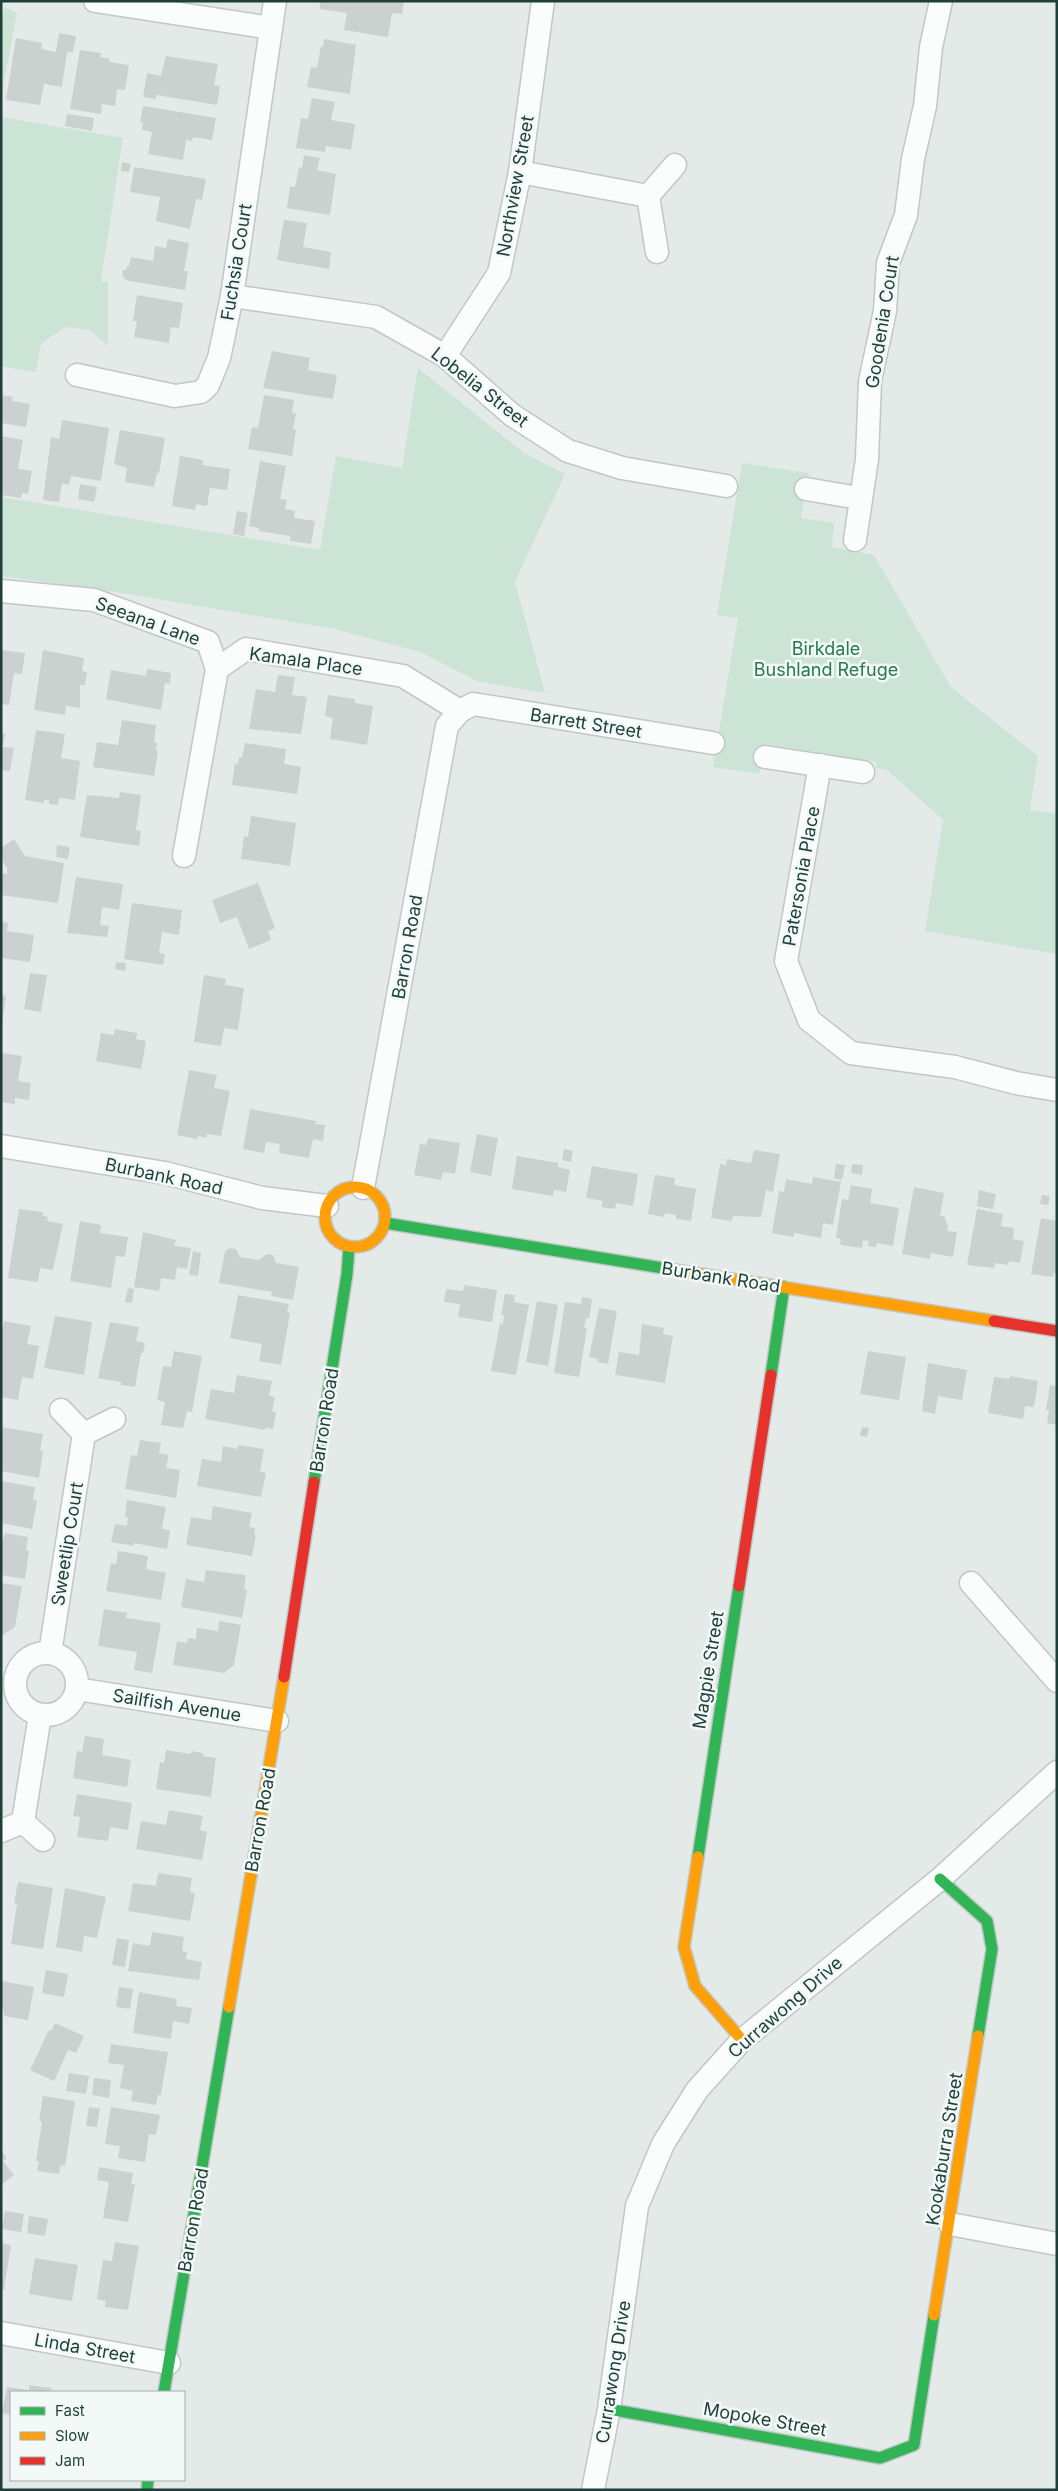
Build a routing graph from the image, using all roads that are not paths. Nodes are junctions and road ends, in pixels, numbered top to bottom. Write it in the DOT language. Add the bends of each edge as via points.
graph roads {
  1 [pos="95,1"];
  2 [pos="275,1"];
  3 [pos="543,1"];
  4 [pos="941,1"];
  5 [pos="271,28"];
  6 [pos="675,165"];
  7 [pos="520,172"];
  8 [pos="648,196"];
  9 [pos="657,252"];
  10 [pos="232,296"];
  11 [pos="445,356"];
  12 [pos="76,375"];
  13 [pos="726,486"];
  14 [pos="806,489"];
  15 [pos="859,498"];
  16 [pos="855,540"];
  17 [pos="1,590"];
  18 [pos="217,669"];
  19 [pos="460,711"];
  20 [pos="713,743"];
  21 [pos="766,757"];
  22 [pos="820,765"];
  23 [pos="863,772"];
  24 [pos="184,856"];
  25 [pos="1057,1090"];
  26 [pos="1,1146"];
  27 [pos="363,1188"];
  28 [pos="327,1206"];
  29 [pos="385,1222"];
  30 [pos="349,1247"];
  31 [pos="784,1287"];
  32 [pos="1057,1331"];
  33 [pos="61,1410"];
  34 [pos="114,1420"];
  35 [pos="84,1434"];
  36 [pos="971,1583"];
  37 [pos="50,1653"];
  38 [pos="8,1679"];
  39 [pos="1057,1680"];
  40 [pos="77,1689"];
  41 [pos="40,1715"];
  42 [pos="277,1721"];
  43 [pos="1057,1772"];
  44 [pos="23,1822"];
  45 [pos="1,1831"];
  46 [pos="43,1840"];
  47 [pos="940,1879"];
  48 [pos="742,2040"];
  49 [pos="950,2224"];
  50 [pos="1057,2244"];
  51 [pos="1,2333"];
  52 [pos="169,2363"];
  53 [pos="164,2391"];
  54 [pos="609,2408"];
  55 [pos="914,2445"];
  56 [pos="593,2490"];
  1 -- 5 [label="street"];
  2 -- 5 [label="street, Fuchsia Court"];
  3 -- 7 [label="street, Northview Street"];
  4 -- 15 [label="street, Goodenia Court" via="931,47 925,106 912,159 906,215 888,263 885,311 870,381 867,459"];
  5 -- 10 [label="street, Fuchsia Court"];
  6 -- 8 [label="street"];
  7 -- 8 [label="street"];
  7 -- 11 [label="street, Northview Street" via="499,273"];
  8 -- 9 [label="street"];
  10 -- 11 [label="street, Lobelia Street" via="376,317"];
  10 -- 12 [label="street, Fuchsia Court" via="219,358 208,385 201,392 175,396"];
  11 -- 13 [label="street, Lobelia Street" via="512,416 568,451 622,468"];
  14 -- 15 [label="street"];
  15 -- 16 [label="street, Goodenia Court"];
  17 -- 18 [label="street, Seeana Lane" via="94,600 208,642"];
  18 -- 19 [label="street, Kamala Place" via="246,649 403,676"];
  18 -- 24 [label="street"];
  19 -- 20 [label="street, Barrett Street" via="473,704"];
  19 -- 27 [label="street, Barron Road" via="447,726"];
  21 -- 22 [label="street"];
  22 -- 23 [label="street"];
  22 -- 25 [label="street, Patersonia Place" via="786,961 809,1020 851,1053 955,1067"];
  26 -- 28 [label="street, Burbank Road" via="165,1173 262,1198"];
  27 -- 28 [label="street" via="346,1188 338,1192"];
  27 -- 29 [label="street" via="378,1197 383,1205"];
  28 -- 30 [label="street" via="325,1224 328,1232"];
  29 -- 30 [label="street" via="376,1239 359,1247"];
  29 -- 31 [label="street, Burbank Road"];
  30 -- 42 [label="street, Barron Road"];
  31 -- 32 [label="street, Burbank Road"];
  31 -- 48 [label="street, Magpie Street" via="684,1947 695,1986"];
  33 -- 35 [label="street"];
  34 -- 35 [label="street"];
  35 -- 37 [label="street, Sweetlip Court"];
  36 -- 39 [label="street"];
  37 -- 38 [label="street" via="27,1659"];
  37 -- 40 [label="street" via="68,1662 77,1680"];
  38 -- 41 [label="street" via="18,1699 31,1712"];
  40 -- 41 [label="street" via="74,1699 60,1713"];
  40 -- 42 [label="street, Sailfish Avenue"];
  41 -- 44 [label="street"];
  42 -- 52 [label="street, Barron Road"];
  43 -- 47 [label="street, Currawong Drive"];
  44 -- 45 [label="street"];
  44 -- 46 [label="street"];
  47 -- 48 [label="street, Currawong Drive"];
  47 -- 49 [label="street, Kookaburra Street" via="987,1921 992,1950"];
  48 -- 54 [label="street, Currawong Drive" via="697,2090 663,2144 637,2206"];
  49 -- 50 [label="street"];
  49 -- 55 [label="street, Kookaburra Street"];
  51 -- 52 [label="street, Linda Street"];
  52 -- 53 [label="street, Barron Road"];
  54 -- 55 [label="street, Mopoke Street" via="880,2458"];
  54 -- 56 [label="street, Currawong Drive"];
}
